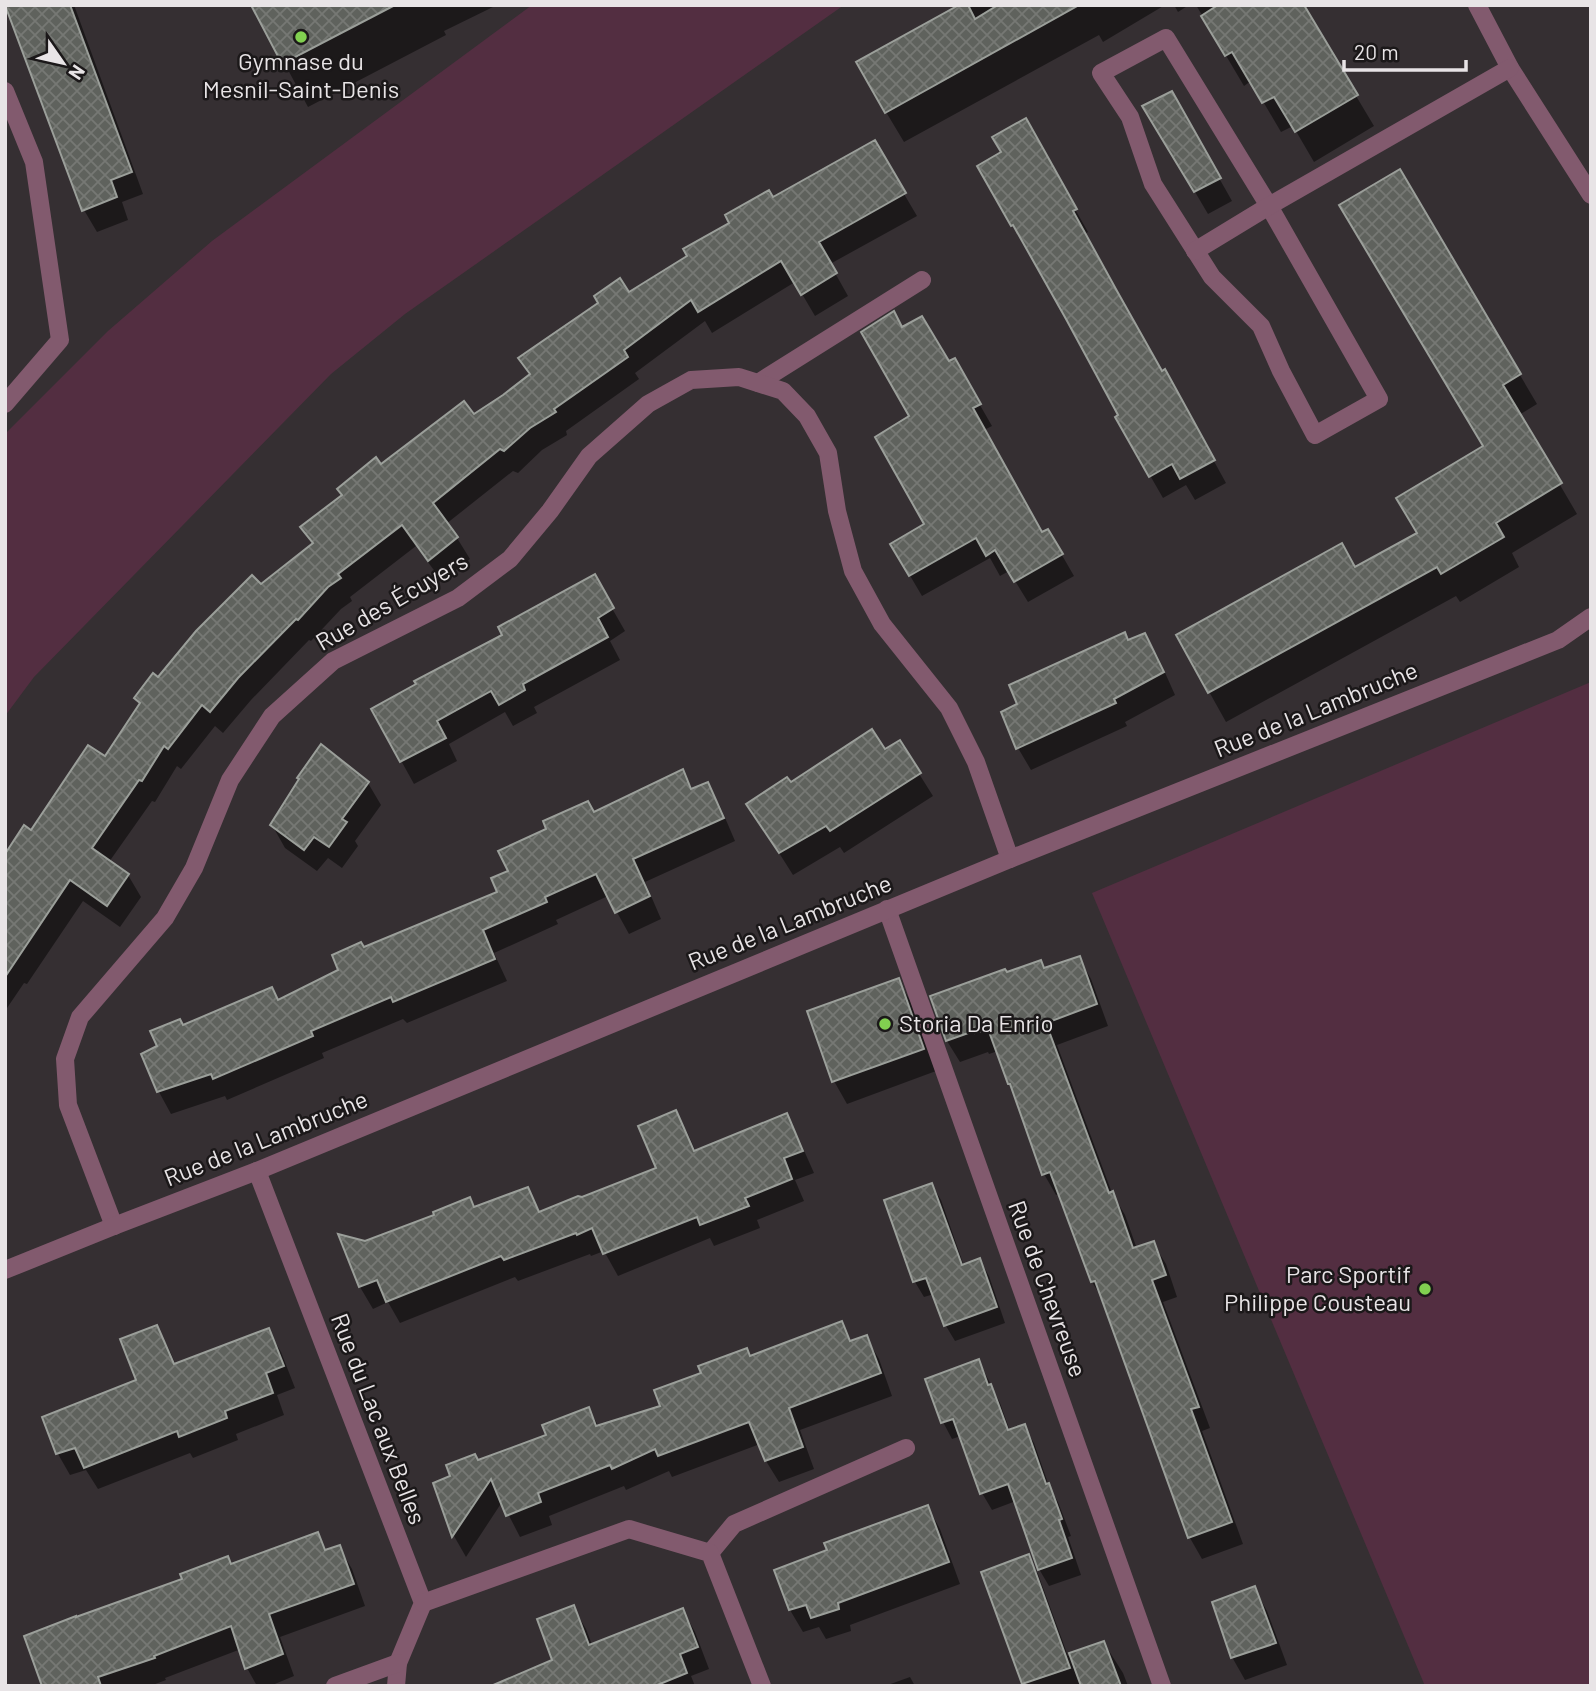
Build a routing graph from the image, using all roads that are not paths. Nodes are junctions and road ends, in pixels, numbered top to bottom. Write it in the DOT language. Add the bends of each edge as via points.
graph roads {
  1 [pos="1477,5"];
  2 [pos="1510,68"];
  3 [pos="5,91"];
  4 [pos="1591,195"];
  5 [pos="1269,206"];
  6 [pos="1195,251"];
  7 [pos="922,280"];
  8 [pos="758,383"];
  9 [pos="5,404"];
  10 [pos="1591,617"];
  11 [pos="1010,859"];
  12 [pos="887,909"];
  13 [pos="257,1171"];
  14 [pos="114,1226"];
  15 [pos="5,1270"];
  16 [pos="906,1448"];
  17 [pos="710,1553"];
  18 [pos="423,1603"];
  19 [pos="398,1663"];
  20 [pos="335,1686"];
  21 [pos="396,1686"];
  22 [pos="762,1686"];
  23 [pos="1162,1686"];
  1 -- 2 [label="street"];
  2 -- 4 [label="street"];
  2 -- 5 [label="street"];
  3 -- 9 [label="street" via="34,162 60,340"];
  5 -- 6 [label="street"];
  5 -- 6 [label="street" via="1166,38 1101,73 1130,117 1153,184"];
  5 -- 6 [label="street" via="1379,399 1315,435 1261,326 1212,277"];
  7 -- 8 [label="street"];
  8 -- 11 [label="street, Rue des Écuyers" via="783,391 807,416 828,453 853,571 882,624 949,708 976,762"];
  8 -- 14 [label="street, Rue des Écuyers" via="739,377 691,380 648,404 589,456 510,559 458,598 333,661 272,716 230,780 194,868 165,918 80,1017 65,1059 68,1105"];
  10 -- 11 [label="street, Rue de la Lambruche" via="1558,640"];
  11 -- 12 [label="street, Rue de la Lambruche"];
  12 -- 13 [label="street, Rue de la Lambruche"];
  12 -- 23 [label="street, Rue de Chevreuse"];
  13 -- 14 [label="street, Rue de la Lambruche"];
  13 -- 18 [label="street, Rue du Lac aux Belles"];
  14 -- 15 [label="street, Rue de la Lambruche"];
  16 -- 17 [label="street" via="734,1524"];
  17 -- 18 [label="street" via="629,1529"];
  17 -- 22 [label="street"];
  18 -- 19 [label="street"];
  19 -- 20 [label="street"];
  19 -- 21 [label="street"];
}
